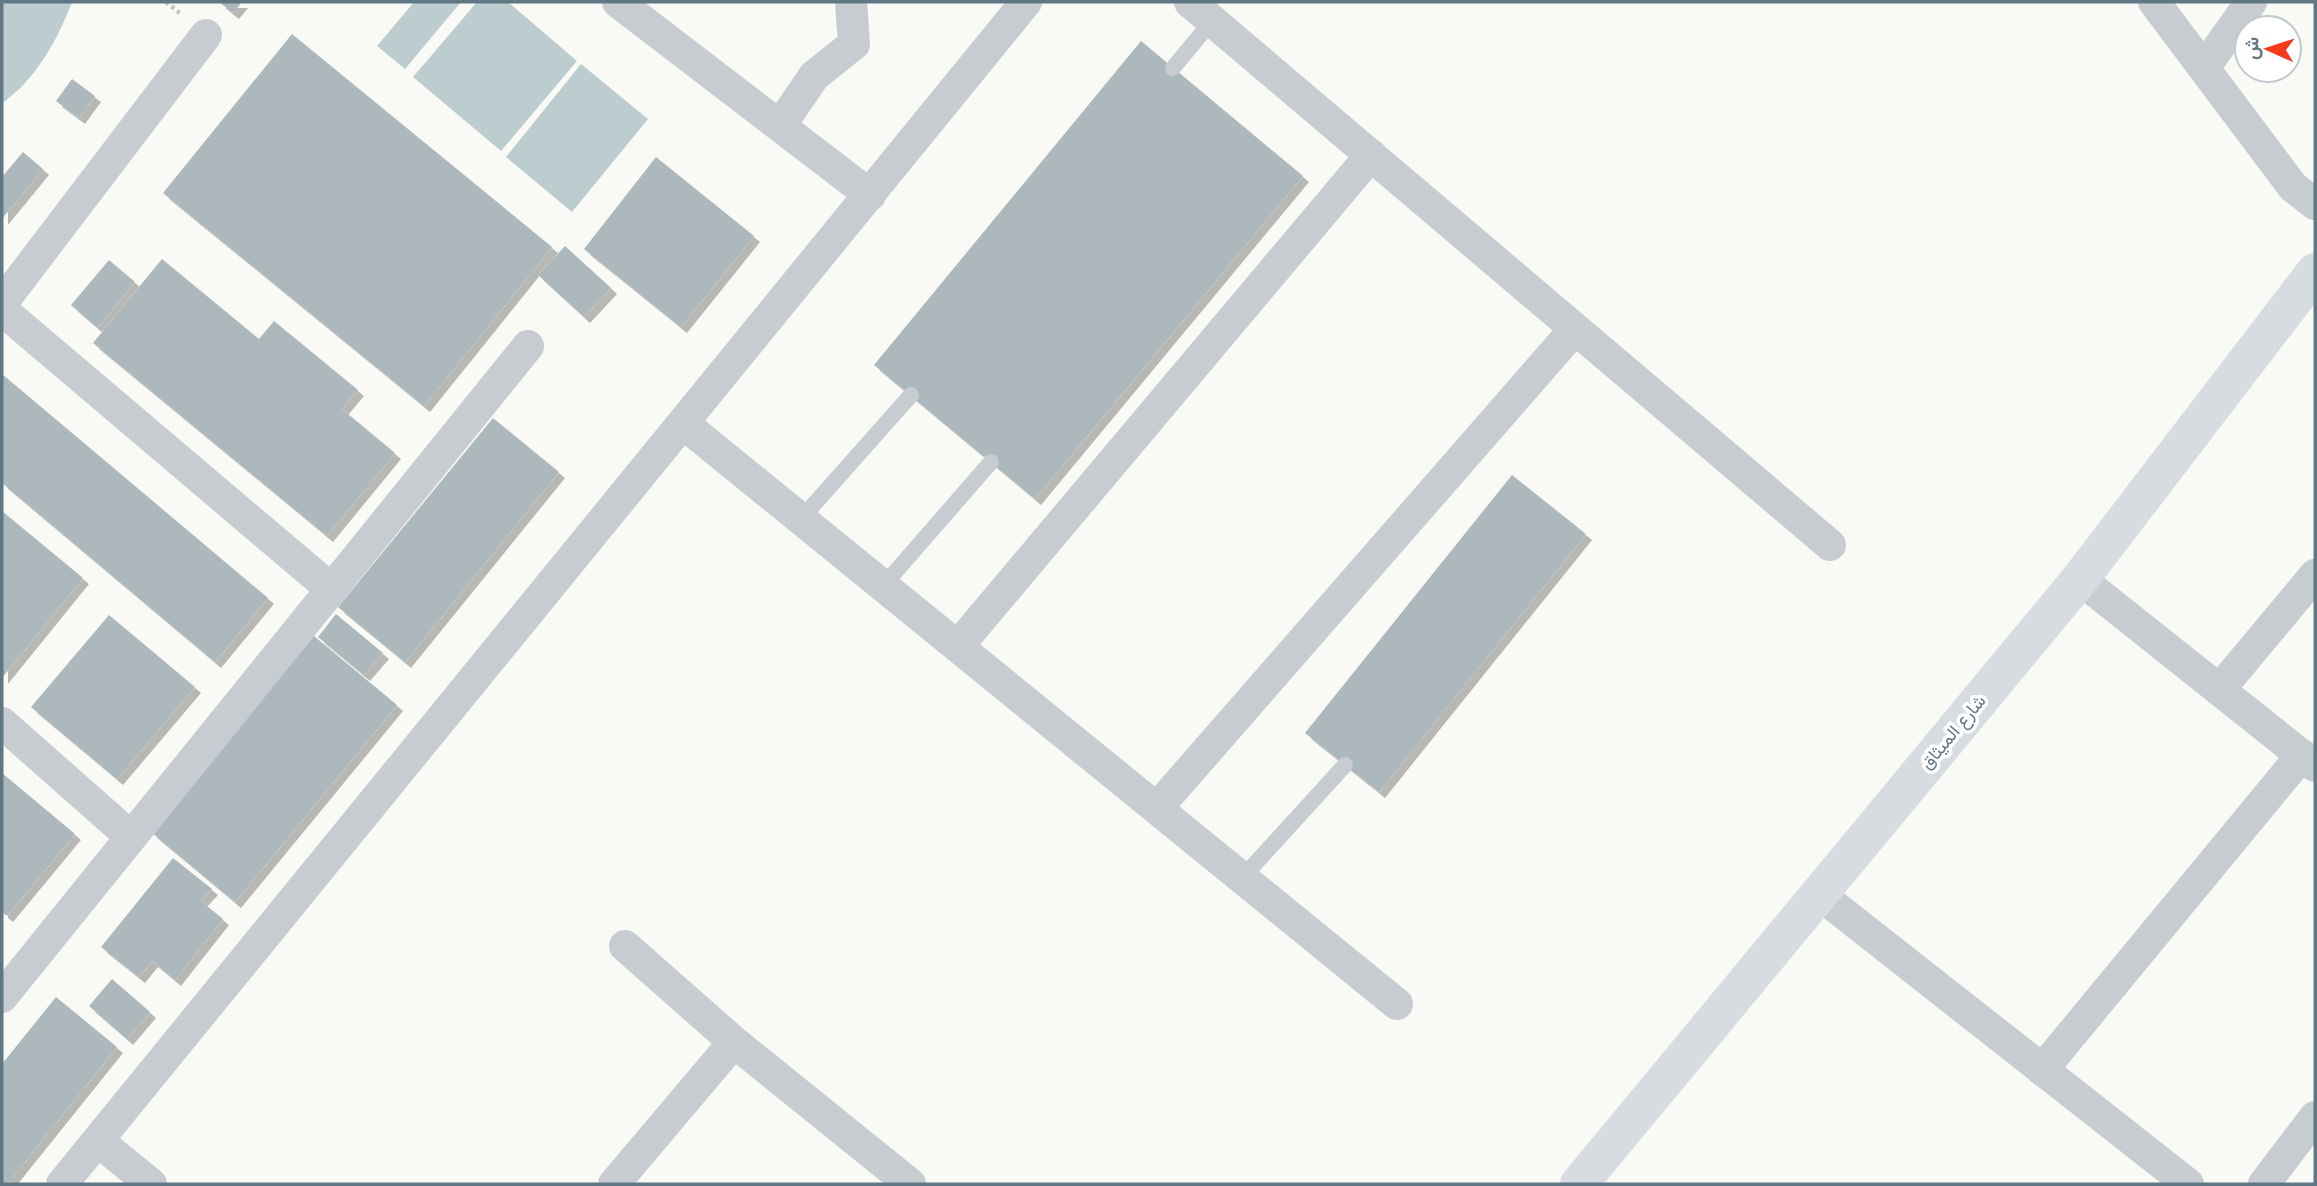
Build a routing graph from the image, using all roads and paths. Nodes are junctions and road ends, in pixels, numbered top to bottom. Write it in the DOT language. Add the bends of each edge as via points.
graph roads {
  1 [pos="618,2"];
  2 [pos="851,2"];
  3 [pos="1026,2"];
  4 [pos="2154,2"];
  5 [pos="2251,2"];
  6 [pos="1201,11"];
  7 [pos="206,35"];
  8 [pos="1173,68"];
  9 [pos="2204,68"];
  10 [pos="780,126"];
  11 [pos="1371,155"];
  12 [pos="870,195"];
  13 [pos="2315,204"];
  14 [pos="2315,272"];
  15 [pos="2,303"];
  16 [pos="2,310"];
  17 [pos="1575,329"];
  18 [pos="528,346"];
  19 [pos="911,395"];
  20 [pos="684,424"];
  21 [pos="991,462"];
  22 [pos="801,519"];
  23 [pos="1830,545"];
  24 [pos="2315,575"];
  25 [pos="2080,579"];
  26 [pos="883,586"];
  27 [pos="331,589"];
  28 [pos="958,646"];
  29 [pos="2219,690"];
  30 [pos="2,723"];
  31 [pos="2308,761"];
  32 [pos="1345,765"];
  33 [pos="1157,808"];
  34 [pos="130,836"];
  35 [pos="1242,878"];
  36 [pos="1819,894"];
  37 [pos="625,946"];
  38 [pos="2,997"];
  39 [pos="1397,1004"];
  40 [pos="734,1042"];
  41 [pos="2042,1070"];
  42 [pos="2315,1117"];
  43 [pos="98,1141"];
  44 [pos="62,1184"];
  45 [pos="151,1184"];
  46 [pos="614,1184"];
  47 [pos="909,1184"];
  48 [pos="1579,1184"];
  49 [pos="2188,1184"];
  50 [pos="2264,1184"];
  1 -- 10 [label="street"];
  2 -- 10 [label="street" via="854,44 814,76"];
  3 -- 12 [label="street"];
  4 -- 9 [label="street"];
  5 -- 9 [label="street"];
  6 -- 8 [label="lane"];
  6 -- 11 [label="street"];
  7 -- 15 [label="street"];
  9 -- 13 [label="street" via="2293,187"];
  10 -- 12 [label="street"];
  11 -- 17 [label="street"];
  11 -- 28 [label="street"];
  12 -- 20 [label="street"];
  14 -- 25 [label="street, شارع الميثاق"];
  16 -- 27 [label="street"];
  17 -- 23 [label="street"];
  17 -- 33 [label="street"];
  18 -- 27 [label="street"];
  19 -- 22 [label="lane"];
  20 -- 22 [label="street"];
  20 -- 43 [label="street"];
  21 -- 26 [label="lane"];
  22 -- 26 [label="street"];
  24 -- 29 [label="street"];
  25 -- 29 [label="street"];
  25 -- 36 [label="street, شارع الميثاق"];
  26 -- 28 [label="street"];
  27 -- 34 [label="street"];
  28 -- 33 [label="street"];
  29 -- 31 [label="street"];
  30 -- 34 [label="street"];
  31 -- 41 [label="street"];
  32 -- 35 [label="lane"];
  33 -- 35 [label="street"];
  34 -- 38 [label="street"];
  35 -- 39 [label="street"];
  36 -- 41 [label="street"];
  36 -- 48 [label="street, شارع الميثاق"];
  37 -- 40 [label="street"];
  40 -- 46 [label="street"];
  40 -- 47 [label="street"];
  41 -- 49 [label="street"];
  42 -- 50 [label="street"];
  43 -- 44 [label="street"];
  43 -- 45 [label="street"];
}
